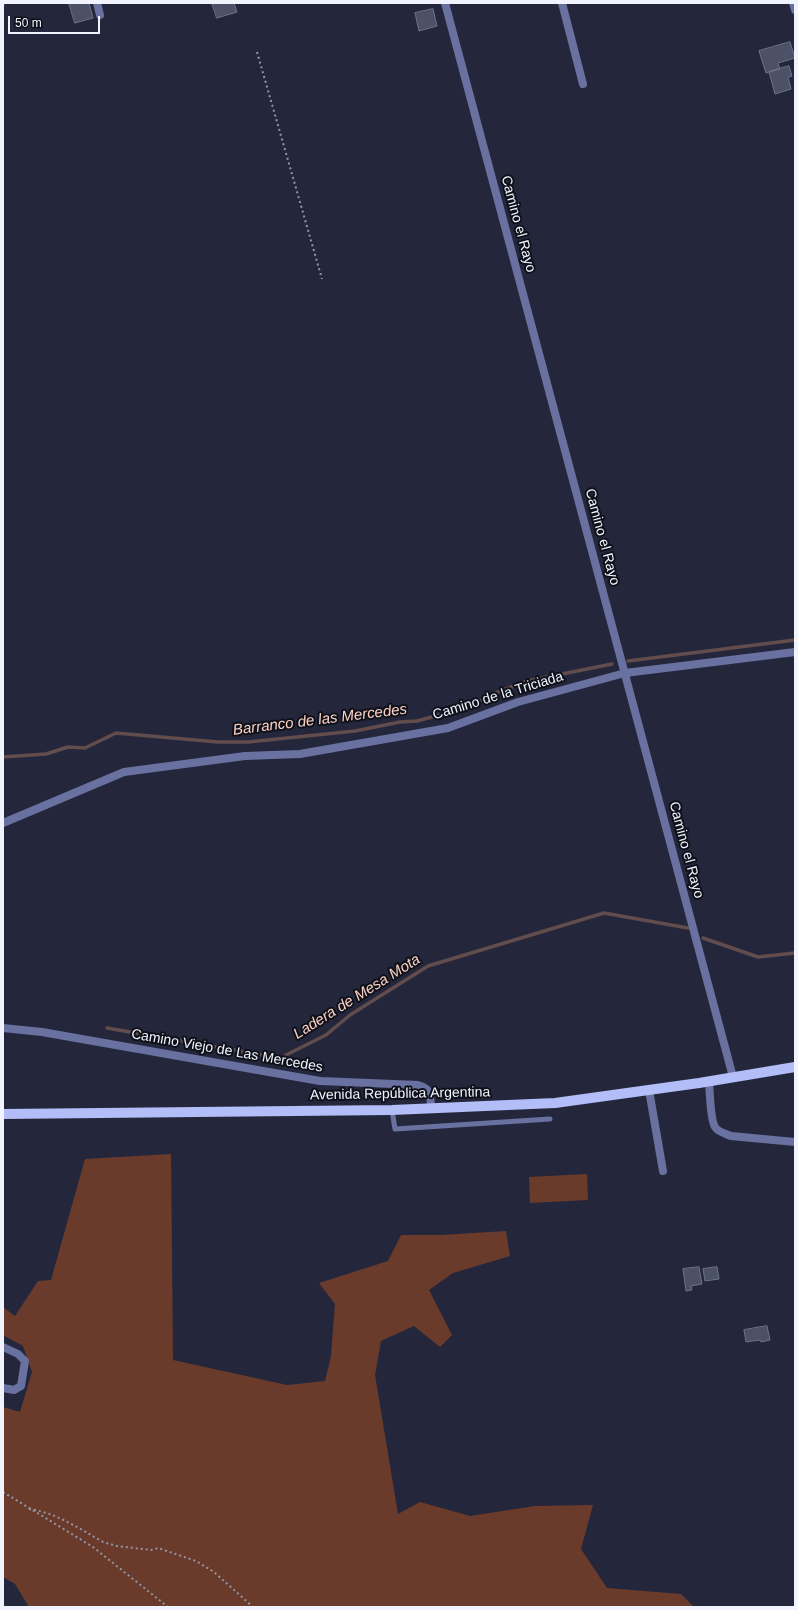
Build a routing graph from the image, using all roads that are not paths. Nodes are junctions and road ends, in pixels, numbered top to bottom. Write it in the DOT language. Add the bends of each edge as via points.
graph roads {
  1 [pos="97,3"];
  2 [pos="445,3"];
  3 [pos="562,3"];
  4 [pos="793,3"];
  5 [pos="795,10"];
  6 [pos="100,15"];
  7 [pos="583,84"];
  8 [pos="795,652"];
  9 [pos="625,674"];
  10 [pos="3,823"];
  11 [pos="3,1028"];
  12 [pos="795,1067"];
  13 [pos="733,1077"];
  14 [pos="709,1082"];
  15 [pos="649,1090"];
  16 [pos="432,1108"];
  17 [pos="392,1110"];
  18 [pos="3,1114"];
  19 [pos="550,1120"];
  20 [pos="795,1142"];
  21 [pos="663,1171"];
  22 [pos="3,1347"];
  23 [pos="3,1388"];
  1 -- 6 [label="street"];
  2 -- 9 [label="street, Camino el Rayo"];
  3 -- 7 [label="street"];
  4 -- 5 [label="street"];
  8 -- 9 [label="street, Camino de la Triciada"];
  9 -- 10 [label="street, Camino de la Triciada" via="518,702 448,728 300,754 246,756 124,772"];
  9 -- 13 [label="street, Camino el Rayo"];
  11 -- 16 [label="street, Camino Viejo de Las Mercedes" via="42,1032 320,1081 418,1084 430,1093"];
  12 -- 13 [label="main road, Avenida República Argentina"];
  13 -- 14 [label="main road, Avenida República Argentina"];
  14 -- 15 [label="main road, Avenida República Argentina"];
  14 -- 20 [label="street" via="715,1128 722,1133"];
  15 -- 16 [label="main road, Avenida República Argentina" via="555,1103"];
  15 -- 21 [label="street"];
  16 -- 17 [label="main road, Avenida República Argentina"];
  17 -- 18 [label="main road, Avenida República Argentina"];
  17 -- 19 [label="lane" via="394,1128"];
  22 -- 23 [label="street" via="18,1354 25,1361 21,1386 14,1390"];
}
